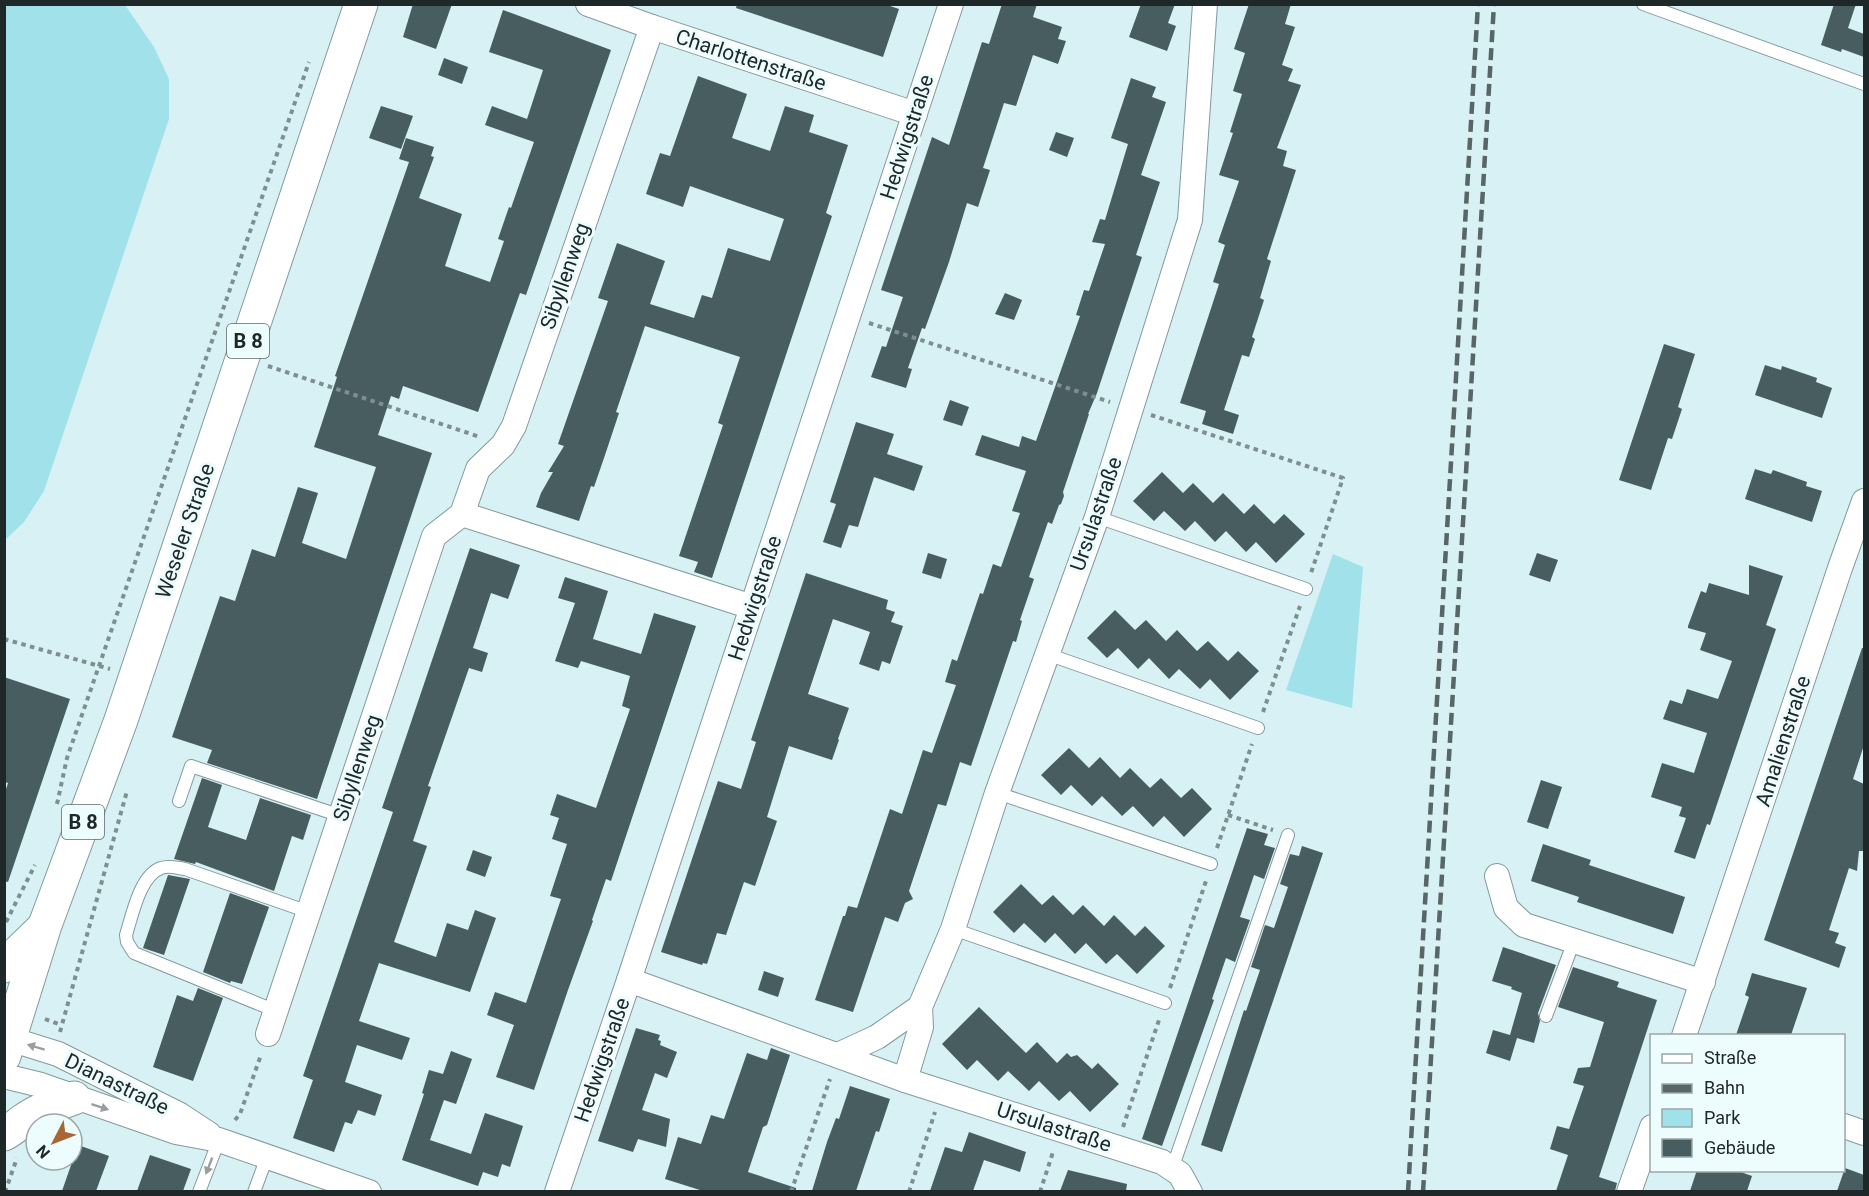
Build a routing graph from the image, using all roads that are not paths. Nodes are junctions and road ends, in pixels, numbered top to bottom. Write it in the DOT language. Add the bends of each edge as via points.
graph roads {
  1 [pos="361,4"];
  2 [pos="588,4"];
  3 [pos="951,4"];
  4 [pos="1205,4"];
  5 [pos="1643,4"];
  6 [pos="652,27"];
  7 [pos="1864,84"];
  8 [pos="915,114"];
  9 [pos="1864,501"];
  10 [pos="462,514"];
  11 [pos="1097,517"];
  12 [pos="1306,589"];
  13 [pos="752,607"];
  14 [pos="1047,654"];
  15 [pos="1258,728"];
  16 [pos="997,792"];
  17 [pos="179,801"];
  18 [pos="341,816"];
  19 [pos="1288,835"];
  20 [pos="1211,864"];
  21 [pos="1497,876"];
  22 [pos="309,912"];
  23 [pos="45,925"];
  24 [pos="953,929"];
  25 [pos="1574,941"];
  26 [pos="4,966"];
  27 [pos="629,980"];
  28 [pos="1703,982"];
  29 [pos="1165,1003"];
  30 [pos="920,1007"];
  31 [pos="276,1011"];
  32 [pos="1546,1016"];
  33 [pos="268,1034"];
  34 [pos="1684,1034"];
  35 [pos="7,1047"];
  36 [pos="838,1055"];
  37 [pos="4,1076"];
  38 [pos="905,1080"];
  39 [pos="74,1098"];
  40 [pos="1845,1126"];
  41 [pos="1650,1133"];
  42 [pos="1864,1133"];
  43 [pos="4,1134"];
  44 [pos="219,1140"];
  45 [pos="267,1157"];
  46 [pos="1172,1169"];
  47 [pos="199,1191"];
  48 [pos="254,1191"];
  49 [pos="369,1191"];
  50 [pos="557,1191"];
  51 [pos="1190,1191"];
  52 [pos="1629,1191"];
  1 -- 23 [label="main road, Weseler Straße / B 8" via="135,678"];
  2 -- 6 [label="street, Charlottenstraße"];
  3 -- 8 [label="street, Hedwigstraße"];
  4 -- 11 [label="street, Ursulastraße" via="1190,220"];
  5 -- 7 [label="lane"];
  6 -- 8 [label="street, Charlottenstraße"];
  6 -- 10 [label="street, Sibyllenweg" via="514,426 503,445 478,469"];
  8 -- 13 [label="street, Hedwigstraße"];
  9 -- 28 [label="street, Amalienstraße"];
  10 -- 13 [label="street"];
  10 -- 18 [label="street, Sibyllenweg" via="434,536"];
  11 -- 12 [label="lane"];
  11 -- 14 [label="street, Ursulastraße"];
  13 -- 27 [label="street, Hedwigstraße"];
  14 -- 15 [label="lane"];
  14 -- 16 [label="street, Ursulastraße"];
  16 -- 20 [label="lane"];
  16 -- 24 [label="street, Ursulastraße"];
  17 -- 18 [label="lane" via="190,766"];
  18 -- 22 [label="street, Sibyllenweg"];
  19 -- 46 [label="lane"];
  21 -- 25 [label="street" via="1506,908 1524,925"];
  22 -- 31 [label="street, Sibyllenweg"];
  22 -- 31 [label="lane" via="170,867 159,868 141,890 126,935 134,952"];
  23 -- 26 [label="main road"];
  23 -- 35 [label="main road, Weseler Straße / B 8"];
  24 -- 29 [label="lane"];
  24 -- 30 [label="street, Ursulastraße"];
  25 -- 28 [label="street"];
  25 -- 32 [label="lane"];
  27 -- 36 [label="street, Ursulastraße"];
  27 -- 50 [label="street, Hedwigstraße"];
  28 -- 34 [label="street, Amalienstraße"];
  30 -- 36 [label="street" via="877,1037"];
  30 -- 38 [label="street, Ursulastraße" via="921,1027"];
  31 -- 33 [label="street, Sibyllenweg"];
  44 -- 35 [label="street, Dianastraße, one-way" via="180,1115 58,1054"];
  36 -- 38 [label="street, Ursulastraße"];
  37 -- 39 [label="street, Dianastraße"];
  38 -- 46 [label="street, Ursulastraße" via="1162,1162"];
  39 -- 43 [label="main road" via="48,1107"];
  39 -- 44 [label="street, Dianastraße, one-way" via="176,1132"];
  40 -- 42 [label="street"];
  41 -- 52 [label="street"];
  44 -- 45 [label="street, Dianastraße"];
  44 -- 47 [label="lane, one-way"];
  45 -- 48 [label="lane"];
  45 -- 49 [label="street, Dianastraße"];
  46 -- 51 [label="street, Ursulastraße" via="1180,1174"];
}
